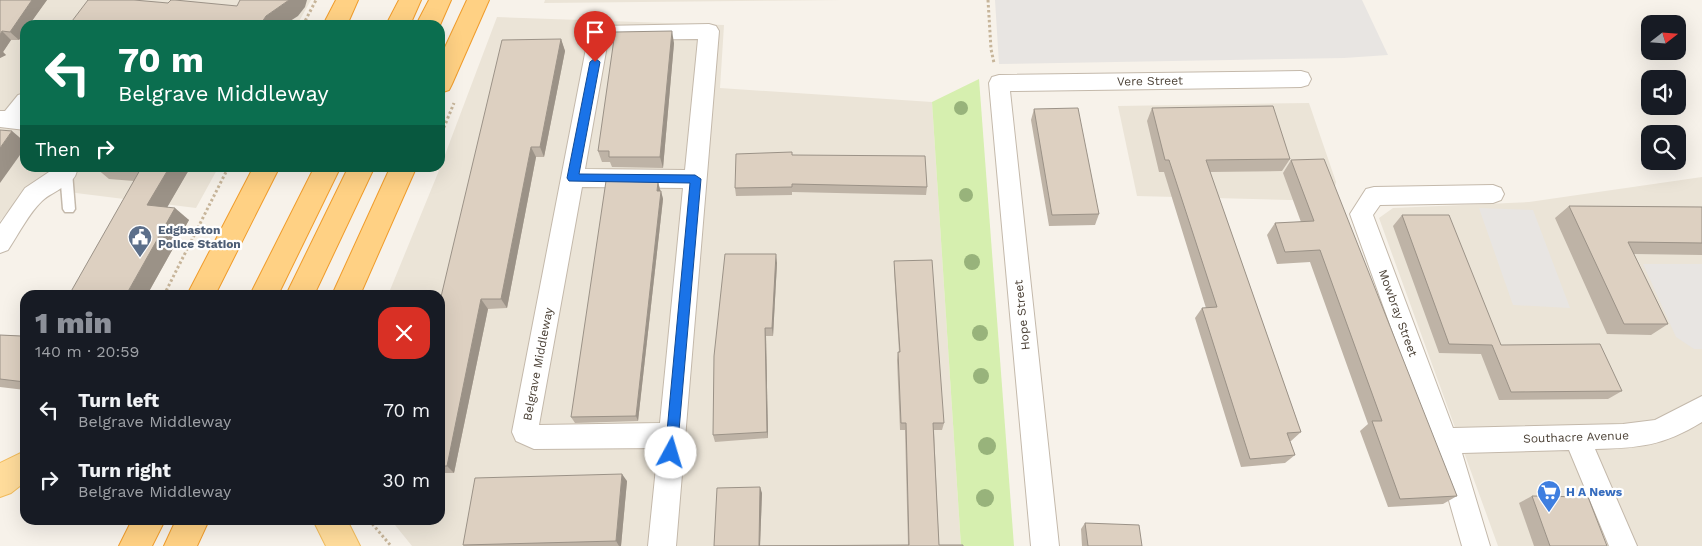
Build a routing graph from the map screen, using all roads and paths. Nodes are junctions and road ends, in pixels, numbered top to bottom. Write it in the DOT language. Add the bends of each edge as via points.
graph roads {
  1 [pos="316,0"];
  2 [pos="410,0"];
  3 [pos="440,0"];
  4 [pos="478,0"];
  5 [pos="988,0"];
  6 [pos="306,20"];
  7 [pos="400,20"];
  8 [pos="430,20"];
  9 [pos="445,73"];
  10 [pos="1302,79"];
  11 [pos="999,83"];
  12 [pos="453,106"];
  13 [pos="20,108"];
  14 [pos="12,120"];
  15 [pos="445,125"];
  16 [pos="63,172"];
  17 [pos="66,172"];
  18 [pos="226,172"];
  19 [pos="264,172"];
  20 [pos="325,172"];
  21 [pos="359,172"];
  22 [pos="400,172"];
  23 [pos="573,178"];
  24 [pos="695,179"];
  25 [pos="1493,194"];
  26 [pos="69,209"];
  27 [pos="0,243"];
  28 [pos="167,290"];
  29 [pos="204,290"];
  30 [pos="266,290"];
  31 [pos="302,290"];
  32 [pos="348,290"];
  33 [pos="1702,408"];
  34 [pos="673,435"];
  35 [pos="1577,438"];
  36 [pos="1445,441"];
  37 [pos="146,525"];
  38 [pos="190,525"];
  39 [pos="332,525"];
  40 [pos="374,525"];
  41 [pos="135,546"];
  42 [pos="180,546"];
  43 [pos="344,546"];
  44 [pos="391,546"];
  45 [pos="662,546"];
  46 [pos="1045,546"];
  47 [pos="1476,546"];
  48 [pos="1623,546"];
  1 -- 6 [label="path"];
  2 -- 7 [label="highway"];
  3 -- 8 [label="highway"];
  4 -- 9 [label="highway"];
  5 -- 11 [label="path" via="991,49"];
  10 -- 11 [label="street, Vere Street"];
  11 -- 46 [label="street, Hope Street"];
  12 -- 15 [label="path"];
  13 -- 14 [label="street"];
  16 -- 27 [label="street" via="33,195"];
  17 -- 26 [label="lane"];
  18 -- 28 [label="path"];
  19 -- 29 [label="highway"];
  20 -- 30 [label="highway"];
  21 -- 31 [label="highway"];
  22 -- 32 [label="highway"];
  23 -- 24 [label="street"];
  23 -- 24 [label="street, Belgrave Middleway" via="599,33 709,32"];
  23 -- 34 [label="street, Belgrave Middleway" via="525,432 534,437"];
  24 -- 34 [label="street"];
  25 -- 36 [label="street, Mowbray Street" via="1374,196 1361,214"];
  33 -- 35 [label="street, Southacre Avenue" via="1655,432"];
  34 -- 45 [label="street"];
  35 -- 36 [label="street, Southacre Avenue"];
  35 -- 48 [label="street"];
  36 -- 47 [label="street, Mowbray Street"];
  37 -- 41 [label="highway"];
  38 -- 42 [label="highway"];
  39 -- 43 [label="main road"];
  40 -- 44 [label="path"];
}
